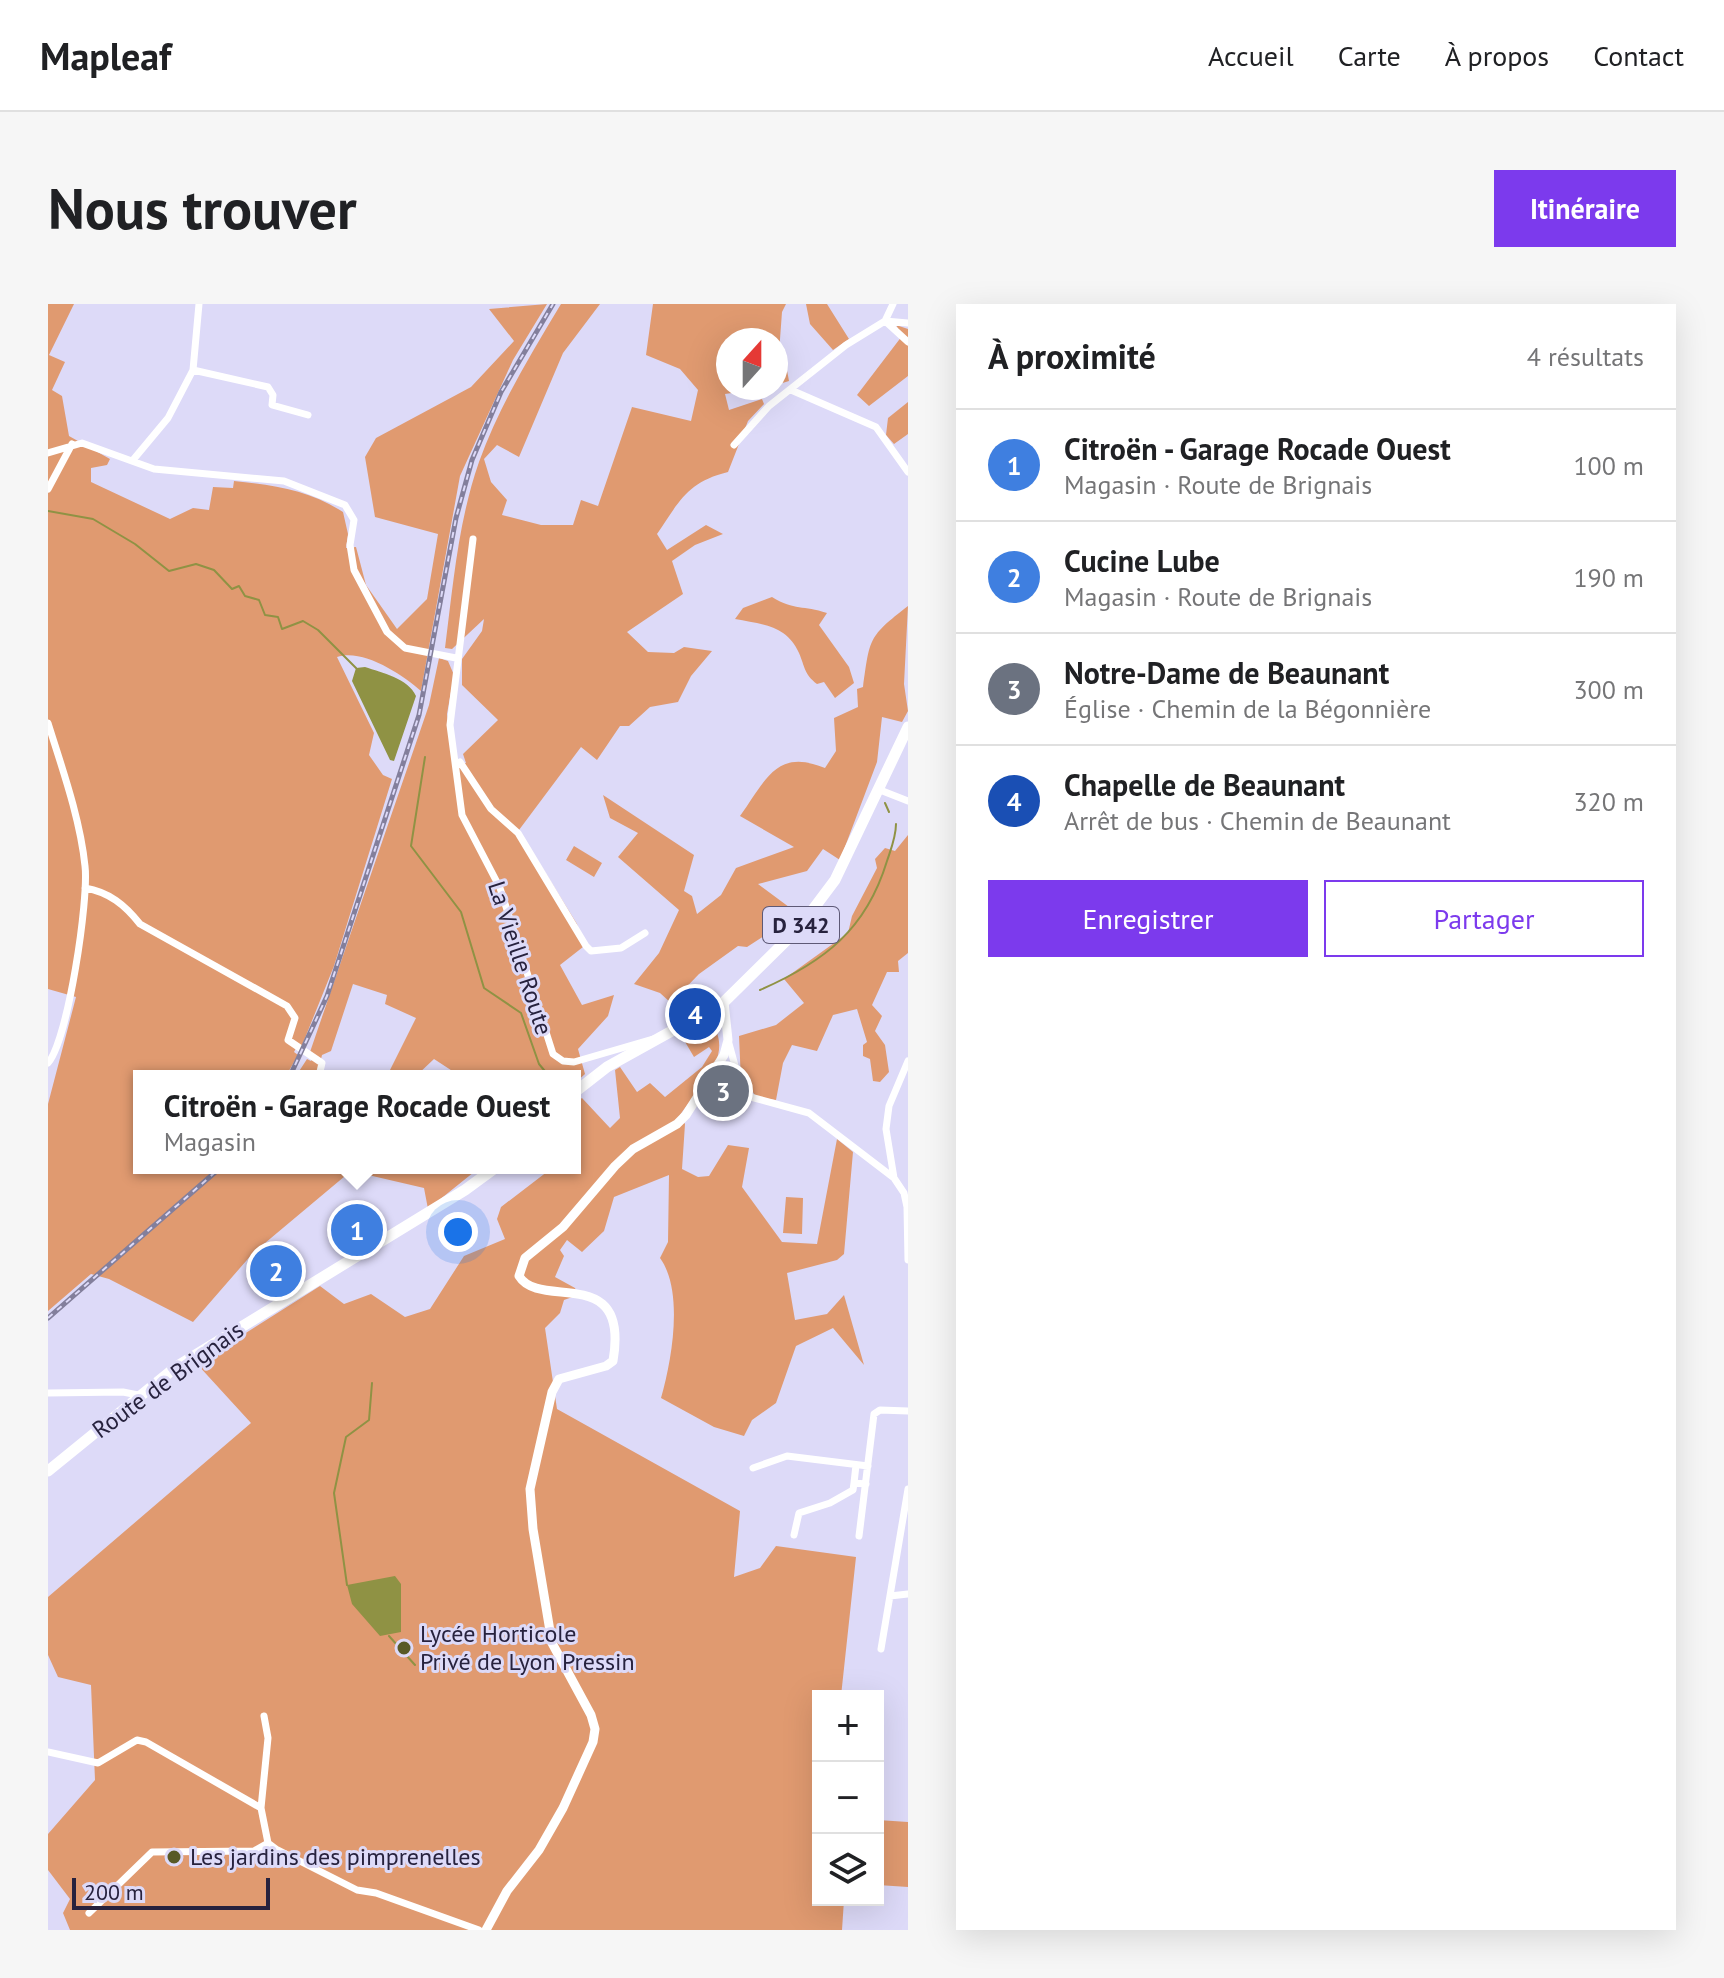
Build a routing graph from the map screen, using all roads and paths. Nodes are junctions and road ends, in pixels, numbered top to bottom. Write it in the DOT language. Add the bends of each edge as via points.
graph roads {
  1 [pos="199,304"];
  2 [pos="893,304"];
  3 [pos="885,321"];
  4 [pos="908,323"];
  5 [pos="908,342"];
  6 [pos="193,370"];
  7 [pos="791,390"];
  8 [pos="308,415"];
  9 [pos="72,444"];
  10 [pos="734,445"];
  11 [pos="48,453"];
  12 [pos="133,460"];
  13 [pos="908,472"];
  14 [pos="48,489"];
  15 [pos="473,539"];
  16 [pos="456,658"];
  17 [pos="48,723"];
  18 [pos="908,727"];
  19 [pos="457,756"];
  20 [pos="880,790"];
  21 [pos="908,801"];
  22 [pos="85,888"];
  23 [pos="645,933"];
  24 [pos="724,1002"];
  25 [pos="659,1040"];
  26 [pos="728,1040"];
  27 [pos="908,1061"];
  28 [pos="48,1063"];
  29 [pos="320,1070"];
  30 [pos="581,1087"];
  31 [pos="487,1174"];
  32 [pos="894,1178"];
  33 [pos="908,1260"];
  34 [pos="48,1393"];
  35 [pos="138,1395"];
  36 [pos="908,1411"];
  37 [pos="856,1465"];
  38 [pos="868,1466"];
  39 [pos="753,1468"];
  40 [pos="48,1471"];
  41 [pos="854,1483"];
  42 [pos="866,1484"];
  43 [pos="908,1489"];
  44 [pos="794,1535"];
  45 [pos="859,1536"];
  46 [pos="908,1594"];
  47 [pos="890,1596"];
  48 [pos="881,1649"];
  49 [pos="264,1716"];
  50 [pos="48,1752"];
  51 [pos="261,1808"];
  52 [pos="268,1843"];
  53 [pos="89,1913"];
  54 [pos="479,1930"];
  55 [pos="486,1930"];
  1 -- 6 [label="street"];
  2 -- 3 [label="street"];
  3 -- 4 [label="street"];
  3 -- 5 [label="street"];
  3 -- 7 [label="street"];
  6 -- 8 [label="street" via="268,387 272,405"];
  6 -- 12 [label="street" via="168,418"];
  7 -- 10 [label="street" via="751,423"];
  7 -- 13 [label="street" via="876,427"];
  9 -- 11 [label="street"];
  9 -- 12 [label="street" via="94,445"];
  9 -- 14 [label="street"];
  12 -- 16 [label="street" via="154,469 284,481 345,505 354,520 350,557 364,593 396,643"];
  15 -- 16 [label="street, La Vieille Route"];
  16 -- 19 [label="street, La Vieille Route" via="450,725"];
  17 -- 22 [label="street" via="85,866"];
  18 -- 20 [label="main road, D 342"];
  19 -- 23 [label="street" via="472,786 518,833 591,951 621,948"];
  19 -- 25 [label="street, La Vieille Route" via="462,815 500,888 553,1054 574,1062 643,1039"];
  20 -- 21 [label="street"];
  20 -- 24 [label="main road, D 342" via="824,899"];
  22 -- 28 [label="street" via="66,1019"];
  22 -- 29 [label="street" via="114,899 140,924 287,1006 295,1018 288,1040 322,1063"];
  24 -- 25 [label="main road, D 342"];
  24 -- 26 [label="street"];
  25 -- 30 [label="main road, D 342"];
  26 -- 32 [label="street" via="743,1095 809,1113"];
  26 -- 55 [label="street" via="718,1068 686,1115 633,1149 520,1268 519,1276 532,1288 579,1292 598,1301 615,1330 615,1348 613,1361 606,1366 559,1379 530,1489 552,1643 591,1715 593,1742 563,1808"];
  27 -- 32 [label="street" via="889,1106 886,1129"];
  31 -- 35 [label="main road, Route de Brignais" via="217,1340"];
  32 -- 33 [label="street" via="907,1207"];
  34 -- 35 [label="street"];
  35 -- 40 [label="main road, Route de Brignais"];
  36 -- 38 [label="street" via="874,1414"];
  37 -- 38 [label="street"];
  37 -- 39 [label="street" via="787,1456"];
  37 -- 41 [label="street"];
  38 -- 42 [label="street"];
  41 -- 42 [label="street"];
  41 -- 44 [label="street" via="853,1490 830,1503 799,1513"];
  42 -- 45 [label="street"];
  43 -- 47 [label="street"];
  46 -- 47 [label="street"];
  47 -- 48 [label="street"];
  49 -- 51 [label="street" via="268,1738"];
  50 -- 51 [label="street" via="98,1763 129,1743 146,1742"];
  51 -- 52 [label="street"];
  52 -- 53 [label="street" via="254,1851 152,1852"];
  52 -- 54 [label="street" via="357,1890"];
}
